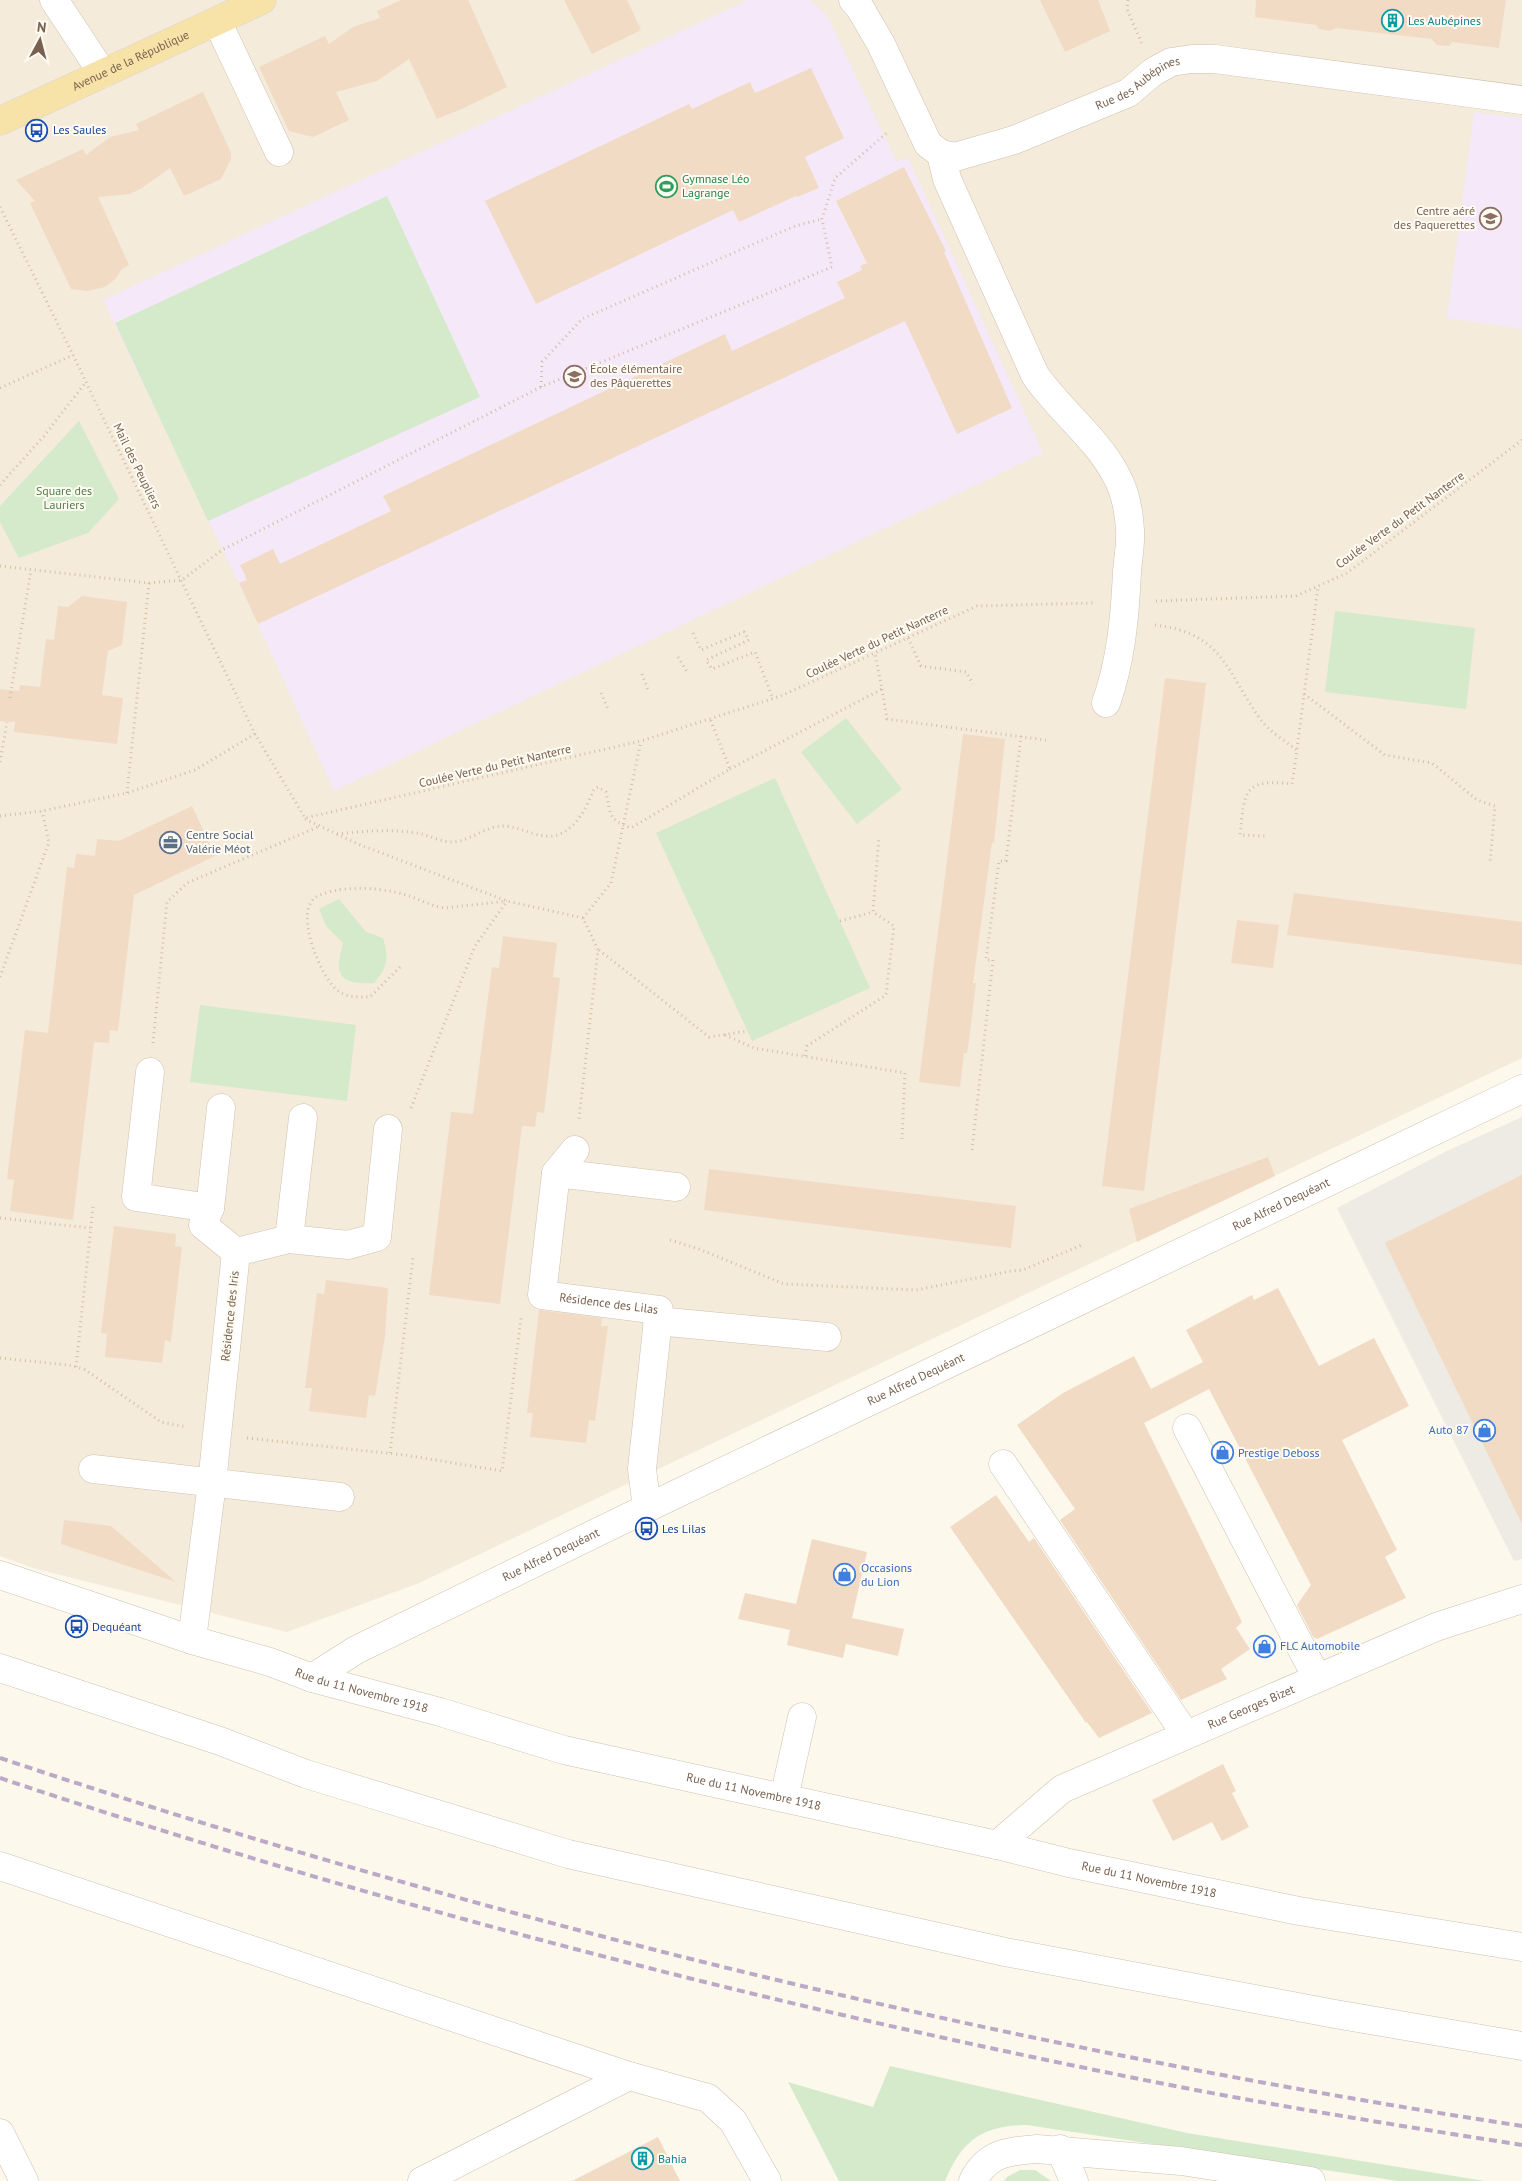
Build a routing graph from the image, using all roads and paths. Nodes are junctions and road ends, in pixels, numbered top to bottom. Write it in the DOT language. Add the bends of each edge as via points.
graph roads {
  1 [pos="54,0"];
  2 [pos="262,0"];
  3 [pos="853,0"];
  4 [pos="1128,0"];
  5 [pos="216,21"];
  6 [pos="1154,72"];
  7 [pos="103,74"];
  8 [pos="1522,100"];
  9 [pos="0,121"];
  10 [pos="884,136"];
  11 [pos="279,152"];
  12 [pos="941,154"];
  13 [pos="0,207"];
  14 [pos="822,219"];
  15 [pos="73,355"];
  16 [pos="86,382"];
  17 [pos="541,387"];
  18 [pos="0,388"];
  19 [pos="1522,440"];
  20 [pos="0,485"];
  21 [pos="0,566"];
  22 [pos="31,570"];
  23 [pos="182,580"];
  24 [pos="149,583"];
  25 [pos="1318,586"];
  26 [pos="1096,603"];
  27 [pos="1125,609"];
  28 [pos="1095,612"];
  29 [pos="693,633"];
  30 [pos="908,638"];
  31 [pos="875,654"];
  32 [pos="678,656"];
  33 [pos="686,672"];
  34 [pos="642,674"];
  35 [pos="973,684"];
  36 [pos="882,689"];
  37 [pos="648,690"];
  38 [pos="601,693"];
  39 [pos="1304,694"];
  40 [pos="10,698"];
  41 [pos="772,700"];
  42 [pos="1106,703"];
  43 [pos="608,709"];
  44 [pos="710,719"];
  45 [pos="7,722"];
  46 [pos="255,734"];
  47 [pos="1021,736"];
  48 [pos="1046,740"];
  49 [pos="641,741"];
  50 [pos="1297,750"];
  51 [pos="0,762"];
  52 [pos="730,769"];
  53 [pos="127,793"];
  54 [pos="42,811"];
  55 [pos="0,816"];
  56 [pos="305,818"];
  57 [pos="321,826"];
  58 [pos="624,826"];
  59 [pos="336,834"];
  60 [pos="1266,836"];
  61 [pos="879,837"];
  62 [pos="1490,863"];
  63 [pos="507,901"];
  64 [pos="873,912"];
  65 [pos="583,918"];
  66 [pos="840,920"];
  67 [pos="598,950"];
  68 [pos="400,967"];
  69 [pos="0,977"];
  70 [pos="748,1031"];
  71 [pos="725,1035"];
  72 [pos="805,1056"];
  73 [pos="150,1072"];
  74 [pos="1522,1089"];
  75 [pos="221,1108"];
  76 [pos="303,1118"];
  77 [pos="399,1121"];
  78 [pos="902,1139"];
  79 [pos="575,1150"];
  80 [pos="972,1150"];
  81 [pos="556,1173"];
  82 [pos="676,1187"];
  83 [pos="93,1207"];
  84 [pos="210,1208"];
  85 [pos="0,1218"];
  86 [pos="90,1228"];
  87 [pos="289,1239"];
  88 [pos="670,1240"];
  89 [pos="1084,1244"];
  90 [pos="236,1252"];
  91 [pos="413,1257"];
  92 [pos="657,1321"];
  93 [pos="827,1337"];
  94 [pos="76,1367"];
  95 [pos="1187,1428"];
  96 [pos="390,1453"];
  97 [pos="1003,1464"];
  98 [pos="94,1469"];
  99 [pos="212,1483"];
  100 [pos="340,1497"];
  101 [pos="647,1508"];
  102 [pos="0,1574"];
  103 [pos="1522,1599"];
  104 [pos="192,1640"];
  105 [pos="0,1668"];
  106 [pos="312,1678"];
  107 [pos="1317,1678"];
  108 [pos="802,1717"];
  109 [pos="1186,1735"];
  110 [pos="784,1798"];
  111 [pos="997,1845"];
  112 [pos="0,1866"];
  113 [pos="1522,1947"];
  114 [pos="1522,2046"];
  115 [pos="629,2076"];
  116 [pos="0,2133"];
  117 [pos="1060,2149"];
  118 [pos="24,2181"];
  119 [pos="422,2181"];
  120 [pos="767,2181"];
  121 [pos="973,2181"];
  122 [pos="1074,2181"];
  123 [pos="1311,2181"];
  1 -- 7 [label="street"];
  2 -- 5 [label="main road, Avenue de la République"];
  3 -- 12 [label="street" via="881,44 928,144"];
  4 -- 6 [label="path" via="1127,9"];
  5 -- 7 [label="main road, Avenue de la République"];
  5 -- 11 [label="street"];
  6 -- 8 [label="street, Rue des Aubépines" via="1171,62 1215,59"];
  6 -- 12 [label="street, Rue des Aubépines" via="1128,92 1014,140 955,157"];
  7 -- 9 [label="main road, Avenue de la République"];
  10 -- 14 [label="path" via="835,178"];
  12 -- 27 [label="street" via="947,179 1035,375 1048,395 1080,426 1116,475 1127,504 1130,530"];
  13 -- 15 [label="path, Mail des Peupliers"];
  14 -- 17 [label="path" via="795,226 582,319 542,362"];
  14 -- 17 [label="path" via="832,267"];
  15 -- 16 [label="path, Mail des Peupliers"];
  15 -- 18 [label="path"];
  16 -- 20 [label="path"];
  16 -- 23 [label="path, Mail des Peupliers"];
  17 -- 23 [label="path" via="222,550"];
  19 -- 25 [label="path, Coulée Verte du Petit Nanterre" via="1347,573"];
  21 -- 22 [label="path"];
  22 -- 24 [label="path"];
  22 -- 40 [label="path"];
  23 -- 24 [label="path"];
  23 -- 46 [label="path, Mail des Peupliers"];
  24 -- 53 [label="path"];
  25 -- 27 [label="path, Coulée Verte du Petit Nanterre" via="1296,596"];
  25 -- 39 [label="path"];
  26 -- 27 [label="path"];
  26 -- 28 [label="path"];
  26 -- 30 [label="path, Coulée Verte du Petit Nanterre" via="976,606"];
  27 -- 42 [label="street" via="1115,678"];
  27 -- 50 [label="path" via="1138,623 1185,631 1215,649 1262,721"];
  29 -- 41 [label="path" via="701,650 744,632 749,640 706,660 712,669 755,652"];
  30 -- 31 [label="path, Coulée Verte du Petit Nanterre"];
  30 -- 35 [label="path" via="921,666 966,672"];
  31 -- 36 [label="path"];
  31 -- 41 [label="path, Coulée Verte du Petit Nanterre"];
  32 -- 33 [label="path"];
  34 -- 37 [label="path"];
  36 -- 47 [label="path" via="887,719"];
  36 -- 52 [label="path"];
  38 -- 43 [label="path"];
  39 -- 50 [label="path"];
  39 -- 62 [label="path" via="1385,755 1432,763 1477,800 1495,806"];
  41 -- 44 [label="path, Coulée Verte du Petit Nanterre"];
  44 -- 49 [label="path, Coulée Verte du Petit Nanterre"];
  44 -- 52 [label="path"];
  45 -- 51 [label="path"];
  46 -- 53 [label="path" via="195,770"];
  46 -- 56 [label="path"];
  47 -- 48 [label="path"];
  47 -- 80 [label="path" via="1006,861 999,861 986,960 993,960"];
  49 -- 56 [label="path, Coulée Verte du Petit Nanterre"];
  49 -- 58 [label="path"];
  50 -- 60 [label="path" via="1292,784 1259,783 1248,790 1244,799 1240,835"];
  52 -- 58 [label="path" via="639,825"];
  53 -- 54 [label="path"];
  54 -- 55 [label="path"];
  54 -- 69 [label="path" via="49,842"];
  56 -- 57 [label="path"];
  57 -- 59 [label="path"];
  57 -- 73 [label="path" via="187,882 167,902"];
  58 -- 59 [label="path" via="612,818 606,792 598,787 594,788 578,820 555,836 536,835 506,826 457,842 401,830 375,829"];
  58 -- 65 [label="path" via="611,883"];
  59 -- 63 [label="path"];
  61 -- 64 [label="path"];
  63 -- 65 [label="path"];
  63 -- 68 [label="path" via="445,908 399,893 368,889 336,890 315,897 307,918 308,930 326,978 337,990 351,997 370,997"];
  63 -- 77 [label="path" via="475,946"];
  64 -- 66 [label="path"];
  64 -- 72 [label="path" via="894,926 886,995 806,1046"];
  65 -- 67 [label="path"];
  67 -- 71 [label="path" via="709,1037"];
  67 -- 79 [label="path"];
  70 -- 71 [label="path"];
  71 -- 72 [label="path" via="754,1048"];
  72 -- 78 [label="path" via="905,1073"];
  73 -- 84 [label="street" via="136,1197"];
  74 -- 101 [label="street, Rue Alfred Dequéant"];
  75 -- 84 [label="street"];
  76 -- 87 [label="street"];
  77 -- 87 [label="street" via="377,1237 348,1245"];
  79 -- 81 [label="street"];
  81 -- 82 [label="street"];
  81 -- 92 [label="street, Résidence des Lilas" via="542,1295 659,1310"];
  83 -- 86 [label="path"];
  84 -- 90 [label="street, Résidence des Iris" via="203,1226"];
  85 -- 86 [label="path"];
  86 -- 94 [label="path"];
  87 -- 90 [label="street"];
  88 -- 89 [label="path" via="784,1284 916,1290 1023,1270"];
  90 -- 99 [label="street, Résidence des Iris"];
  91 -- 96 [label="path"];
  92 -- 93 [label="street"];
  92 -- 101 [label="street, Résidence des Lilas" via="642,1470"];
  95 -- 107 [label="street"];
  97 -- 109 [label="street"];
  98 -- 99 [label="street"];
  99 -- 100 [label="street"];
  99 -- 104 [label="street, Résidence des Iris"];
  101 -- 106 [label="street, Rue Alfred Dequéant" via="356,1650"];
  102 -- 104 [label="street, Rue du 11 Novembre 1918"];
  103 -- 107 [label="street, Rue Georges Bizet" via="1436,1627"];
  104 -- 106 [label="street, Rue du 11 Novembre 1918" via="270,1662"];
  105 -- 114 [label="street" via="220,1741 306,1774 568,1854 1005,1952"];
  106 -- 110 [label="street, Rue du 11 Novembre 1918" via="564,1750"];
  107 -- 109 [label="street, Rue Georges Bizet"];
  108 -- 110 [label="street"];
  109 -- 111 [label="street, Rue Georges Bizet" via="1062,1789"];
  110 -- 111 [label="street, Rue du 11 Novembre 1918"];
  111 -- 113 [label="street, Rue du 11 Novembre 1918" via="1300,1911"];
  112 -- 115 [label="street"];
  115 -- 119 [label="street"];
  115 -- 120 [label="street" via="708,2098 733,2121"];
  116 -- 118 [label="street"];
  117 -- 121 [label="street" via="1013,2150 993,2157 979,2168"];
  117 -- 122 [label="street"];
  117 -- 123 [label="street" via="1181,2161"];
}
